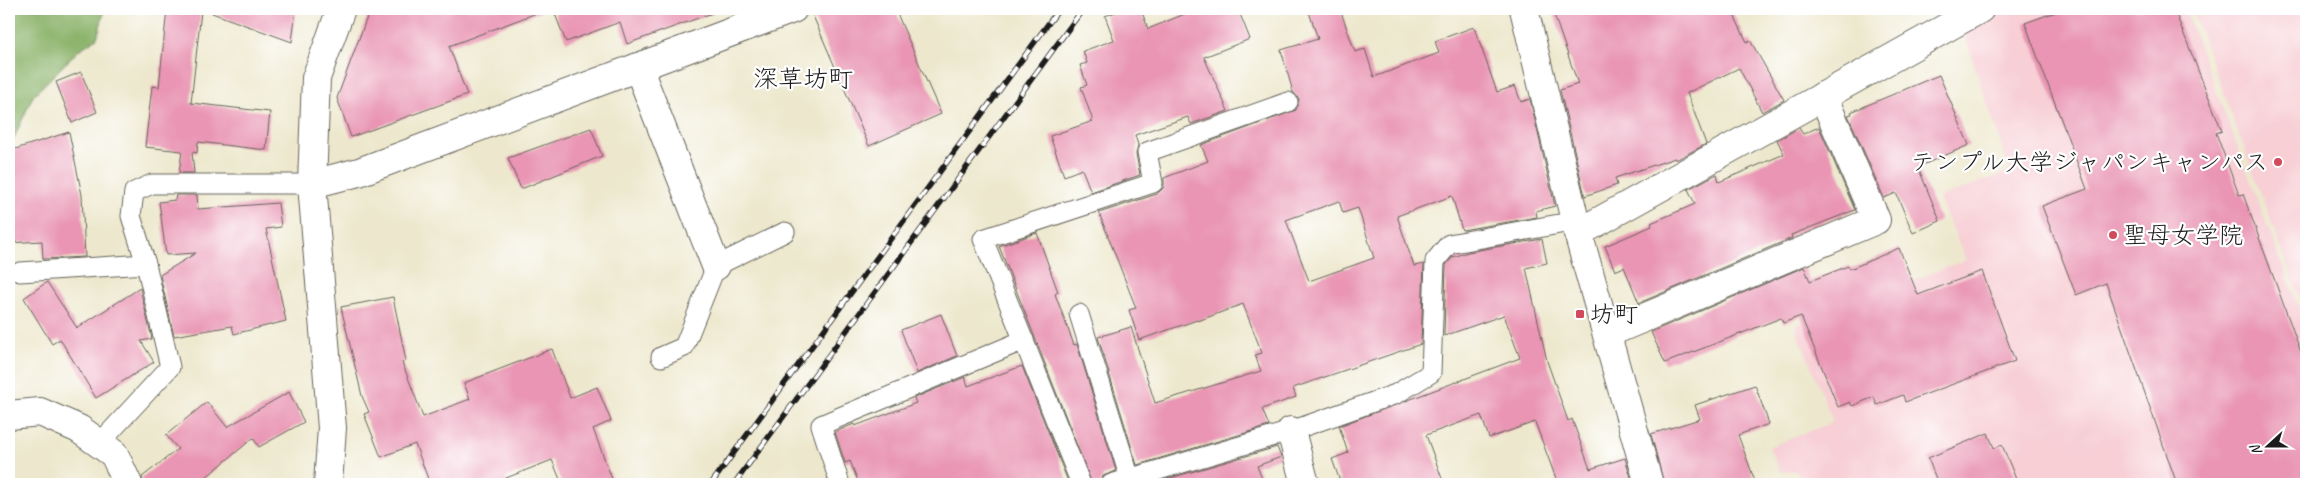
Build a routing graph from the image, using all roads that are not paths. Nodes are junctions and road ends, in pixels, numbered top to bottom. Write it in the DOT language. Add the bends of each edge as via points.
graph roads {
  1 [pos="340,9"];
  2 [pos="793,9"];
  3 [pos="1524,9"];
  4 [pos="1964,12"];
  5 [pos="638,67"];
  6 [pos="1823,96"];
  7 [pos="1288,102"];
  8 [pos="312,184"];
  9 [pos="1577,228"];
  10 [pos="785,232"];
  11 [pos="146,264"];
  12 [pos="716,266"];
  13 [pos="20,272"];
  14 [pos="1079,314"];
  15 [pos="1608,333"];
  16 [pos="1024,340"];
  17 [pos="661,357"];
  18 [pos="9,414"];
  19 [pos="1290,431"];
  20 [pos="100,442"];
  21 [pos="1130,479"];
  22 [pos="128,484"];
  23 [pos="328,484"];
  24 [pos="840,484"];
  25 [pos="1080,484"];
  26 [pos="1111,484"];
  27 [pos="1305,484"];
  28 [pos="1649,484"];
  1 -- 8 [label="street" via="316,78"];
  2 -- 5 [label="street"];
  3 -- 9 [label="street"];
  4 -- 6 [label="street"];
  5 -- 8 [label="street" via="359,172"];
  5 -- 12 [label="street"];
  6 -- 9 [label="street"];
  6 -- 15 [label="street" via="1876,220"];
  7 -- 16 [label="lane" via="1147,152 1154,183 983,239"];
  8 -- 11 [label="lane" via="152,184 134,192 131,216"];
  8 -- 23 [label="street" via="332,428"];
  9 -- 15 [label="street"];
  9 -- 19 [label="lane" via="1448,244 1435,261 1431,373 1396,394"];
  10 -- 12 [label="lane"];
  11 -- 13 [label="lane"];
  11 -- 20 [label="lane" via="170,366"];
  12 -- 17 [label="lane" via="684,347"];
  14 -- 21 [label="lane"];
  15 -- 28 [label="street"];
  16 -- 24 [label="lane" via="821,425"];
  16 -- 25 [label="lane"];
  18 -- 20 [label="street" via="40,412"];
  19 -- 21 [label="lane"];
  19 -- 27 [label="street"];
  20 -- 22 [label="street" via="114,454"];
  21 -- 26 [label="lane"];
}
